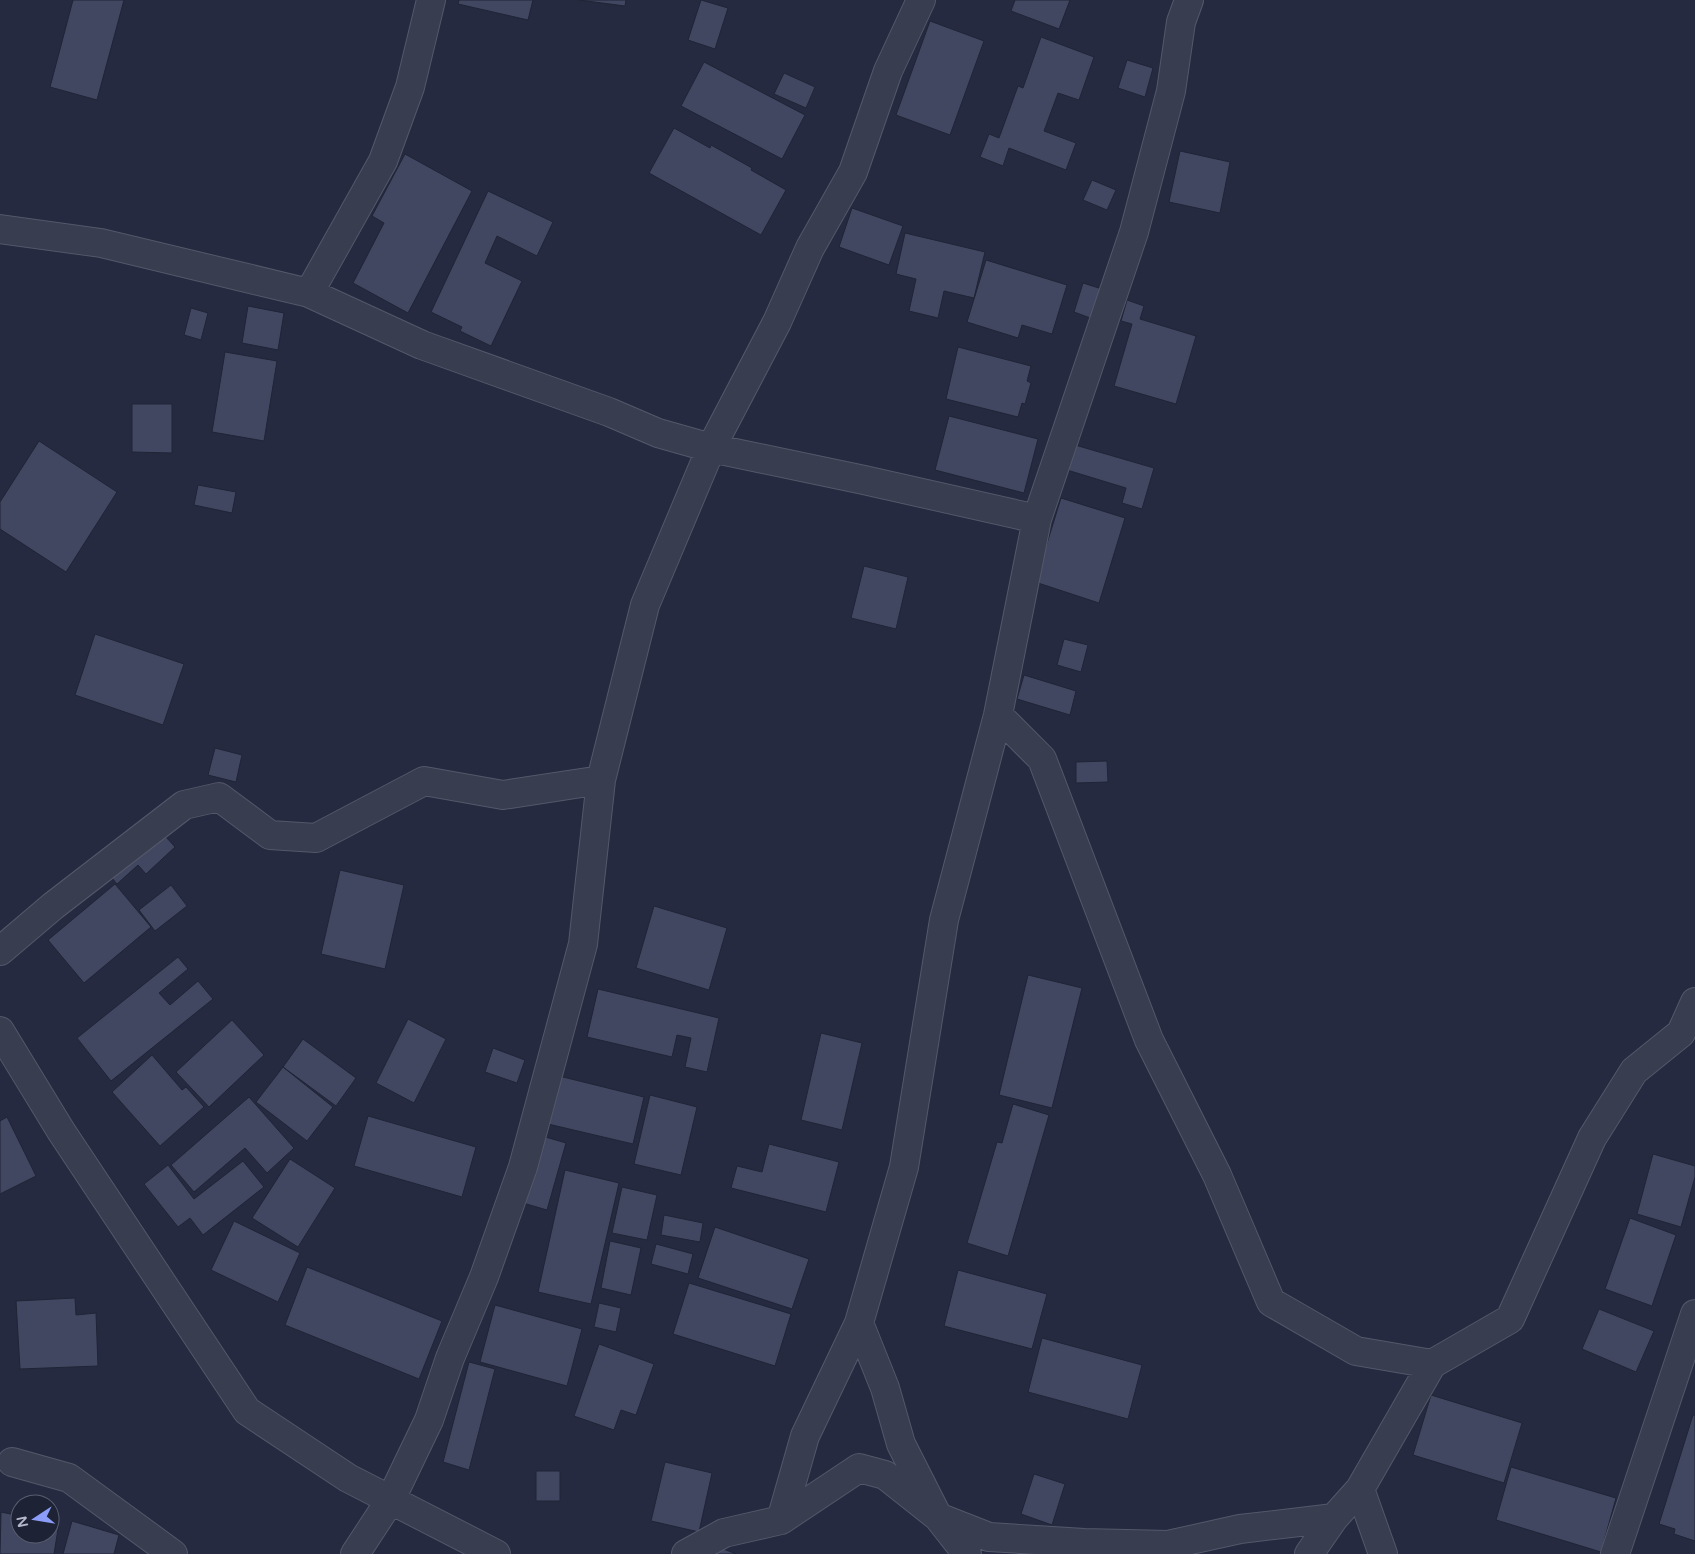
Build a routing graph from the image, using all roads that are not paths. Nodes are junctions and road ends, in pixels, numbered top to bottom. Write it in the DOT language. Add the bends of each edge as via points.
graph roads {
  1 [pos="431,0"];
  2 [pos="920,0"];
  3 [pos="1189,0"];
  4 [pos="0,229"];
  5 [pos="309,293"];
  6 [pos="711,448"];
  7 [pos="1037,519"];
  8 [pos="998,715"];
  9 [pos="601,780"];
  10 [pos="0,951"];
  11 [pos="1695,1002"];
  12 [pos="0,1031"];
  13 [pos="1695,1314"];
  14 [pos="859,1322"];
  15 [pos="1432,1364"];
  16 [pos="12,1462"];
  17 [pos="1360,1488"];
  18 [pos="391,1499"];
  19 [pos="938,1517"];
  20 [pos="1334,1518"];
  21 [pos="781,1520"];
  22 [pos="173,1554"];
  23 [pos="355,1554"];
  24 [pos="496,1554"];
  25 [pos="686,1554"];
  26 [pos="967,1554"];
  27 [pos="1308,1554"];
  28 [pos="1384,1554"];
  29 [pos="1615,1554"];
  1 -- 5 [label="street" via="410,87 383,161"];
  2 -- 6 [label="street" via="888,71 853,172 810,248 777,322"];
  3 -- 7 [label="street" via="1181,22 1171,91 1134,232"];
  4 -- 5 [label="street" via="101,243"];
  5 -- 6 [label="street" via="422,345 658,433"];
  6 -- 7 [label="street"];
  6 -- 9 [label="street" via="645,605"];
  7 -- 8 [label="street"];
  8 -- 14 [label="street" via="944,920 904,1167"];
  8 -- 15 [label="street" via="1042,759 1148,1040 1216,1175 1272,1302 1356,1351"];
  9 -- 10 [label="street" via="503,795 424,781 316,838 270,835 219,797 184,805"];
  9 -- 18 [label="street" via="582,944 523,1167 429,1420"];
  11 -- 15 [label="street" via="1681,1033 1634,1071 1592,1138 1510,1319"];
  12 -- 18 [label="street" via="61,1130 247,1411 348,1478"];
  13 -- 29 [label="street"];
  14 -- 19 [label="street" via="885,1388 901,1444"];
  14 -- 21 [label="street" via="804,1436"];
  15 -- 17 [label="street"];
  16 -- 22 [label="street" via="69,1478"];
  17 -- 20 [label="street"];
  17 -- 28 [label="street"];
  18 -- 23 [label="street"];
  18 -- 24 [label="street"];
  19 -- 20 [label="street" via="989,1537 1168,1545 1240,1529"];
  19 -- 21 [label="street" via="885,1475 859,1468"];
  19 -- 26 [label="street"];
  20 -- 27 [label="street"];
  21 -- 25 [label="street" via="724,1533"];
}
